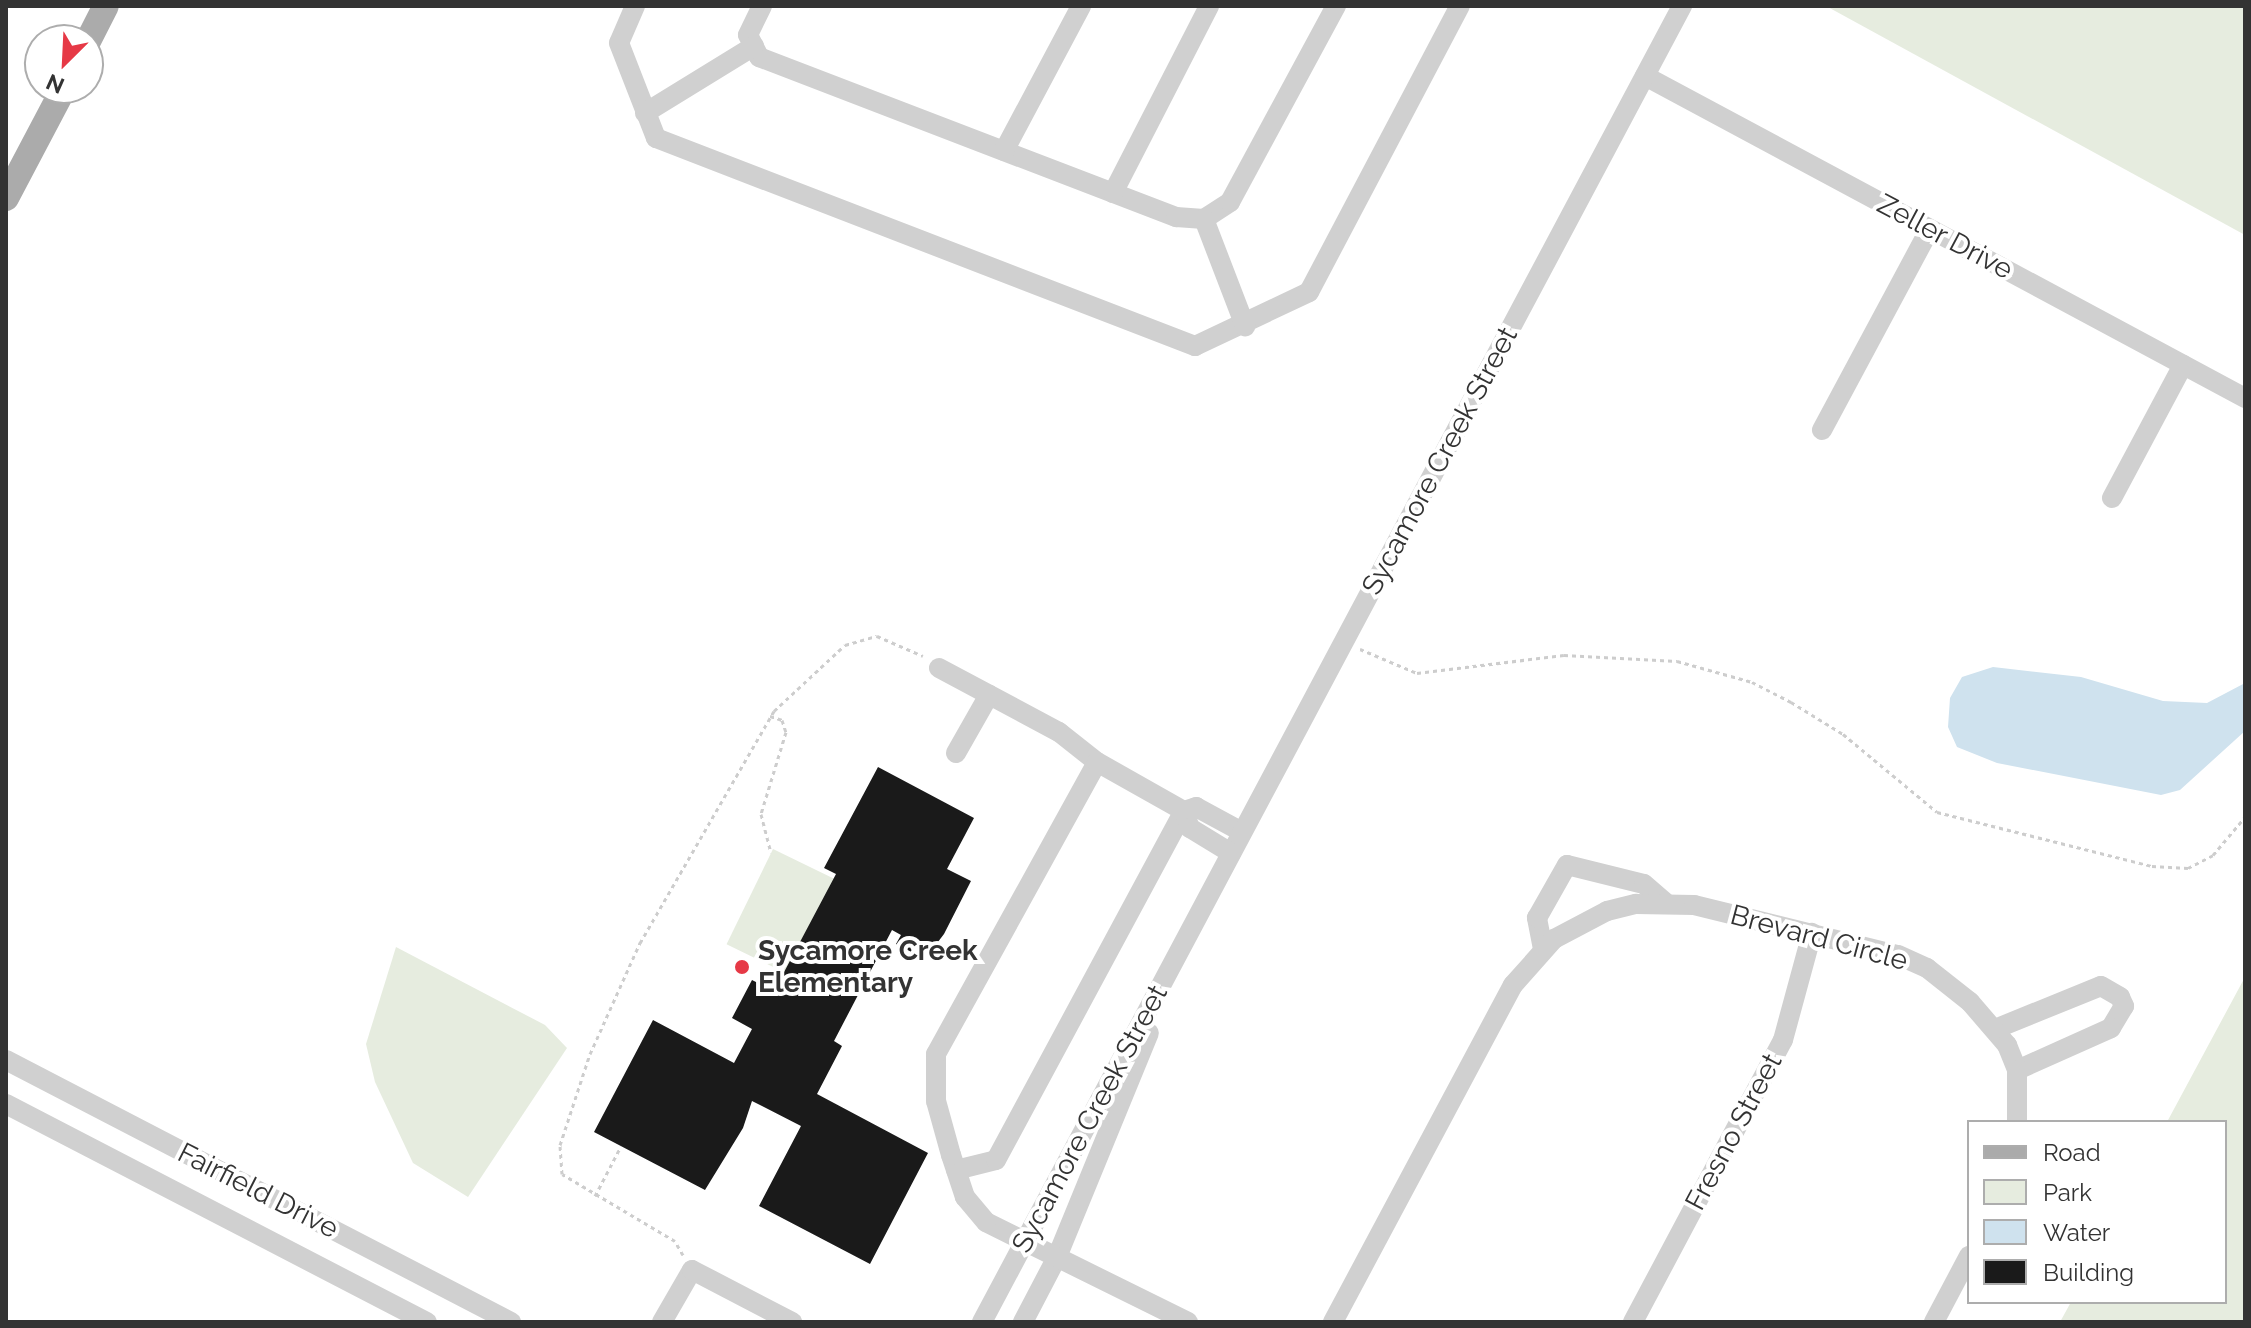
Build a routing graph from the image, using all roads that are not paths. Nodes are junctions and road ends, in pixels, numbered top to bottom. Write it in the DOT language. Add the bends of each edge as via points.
graph roads {
  1 [pos="106,6"];
  2 [pos="635,6"];
  3 [pos="762,6"];
  4 [pos="1081,6"];
  5 [pos="1209,6"];
  6 [pos="1336,6"];
  7 [pos="1460,6"];
  8 [pos="1682,6"];
  9 [pos="97,24"];
  10 [pos="754,46"];
  11 [pos="1645,76"];
  12 [pos="56,104"];
  13 [pos="645,113"];
  14 [pos="1004,151"];
  15 [pos="1113,193"];
  16 [pos="6,198"];
  17 [pos="1204,219"];
  18 [pos="1930,229"];
  19 [pos="1245,326"];
  20 [pos="2183,365"];
  21 [pos="2245,398"];
  22 [pos="1822,430"];
  23 [pos="2112,498"];
  24 [pos="939,668"];
  25 [pos="989,695"];
  26 [pos="956,753"];
  27 [pos="1097,762"];
  28 [pos="1184,811"];
  29 [pos="1242,832"];
  30 [pos="1231,853"];
  31 [pos="1665,902"];
  32 [pos="1197,916"];
  33 [pos="1812,933"];
  34 [pos="1543,949"];
  35 [pos="1995,1029"];
  36 [pos="6,1060"];
  37 [pos="2017,1070"];
  38 [pos="6,1104"];
  39 [pos="2017,1120"];
  40 [pos="956,1170"];
  41 [pos="1026,1242"];
  42 [pos="1057,1257"];
  43 [pos="1967,1260"];
  44 [pos="427,1322"];
  45 [pos="511,1322"];
  46 [pos="662,1322"];
  47 [pos="792,1322"];
  48 [pos="982,1322"];
  49 [pos="1023,1322"];
  50 [pos="1188,1322"];
  51 [pos="1333,1322"];
  52 [pos="1633,1322"];
  53 [pos="1934,1322"];
  1 -- 9 [label="main road"];
  2 -- 13 [label="street" via="619,43"];
  3 -- 10 [label="street" via="748,35"];
  4 -- 14 [label="street"];
  5 -- 15 [label="street"];
  6 -- 17 [label="street" via="1230,202"];
  7 -- 19 [label="street" via="1309,292"];
  8 -- 11 [label="street, Sycamore Creek Street"];
  10 -- 13 [label="street"];
  10 -- 14 [label="street" via="759,57"];
  11 -- 18 [label="street, Zeller Drive"];
  11 -- 29 [label="street, Sycamore Creek Street"];
  12 -- 16 [label="main road"];
  13 -- 19 [label="street" via="656,138 679,151 1195,346"];
  14 -- 15 [label="street"];
  15 -- 17 [label="street" via="1176,217"];
  17 -- 19 [label="street"];
  18 -- 20 [label="street, Zeller Drive"];
  18 -- 22 [label="street"];
  20 -- 21 [label="street, Zeller Drive"];
  20 -- 23 [label="street"];
  24 -- 25 [label="street"];
  25 -- 26 [label="street"];
  25 -- 27 [label="street" via="1059,732"];
  27 -- 28 [label="street"];
  27 -- 40 [label="street" via="936,1054 936,1101"];
  28 -- 29 [label="street" via="1196,807"];
  28 -- 30 [label="street" via="1190,828"];
  28 -- 40 [label="street" via="996,1160"];
  29 -- 30 [label="street, Sycamore Creek Street"];
  30 -- 32 [label="street, Sycamore Creek Street"];
  31 -- 33 [label="street, Brevard Circle"];
  31 -- 34 [label="street, Brevard Circle" via="1607,911"];
  31 -- 34 [label="street, Brevard Circle" via="1644,884 1567,865 1537,918"];
  32 -- 41 [label="street, Sycamore Creek Street"];
  32 -- 42 [label="street, Sycamore Creek Street"];
  33 -- 35 [label="street, Brevard Circle" via="1927,968"];
  33 -- 52 [label="street, Fresno Street" via="1783,1040"];
  34 -- 51 [label="street, Brevard Circle" via="1513,985"];
  35 -- 37 [label="street, Brevard Circle"];
  35 -- 37 [label="street" via="2101,986 2120,997 2124,1006 2111,1028"];
  36 -- 45 [label="street, Fairfield Drive"];
  37 -- 39 [label="street, Brevard Circle"];
  38 -- 44 [label="street, Fairfield Drive"];
  40 -- 41 [label="street" via="965,1197 986,1222"];
  41 -- 42 [label="street"];
  41 -- 48 [label="street, Sycamore Creek Street"];
  42 -- 49 [label="street, Sycamore Creek Street"];
  42 -- 50 [label="street"];
  43 -- 53 [label="street"];
  46 -- 47 [label="street" via="692,1270"];
}
